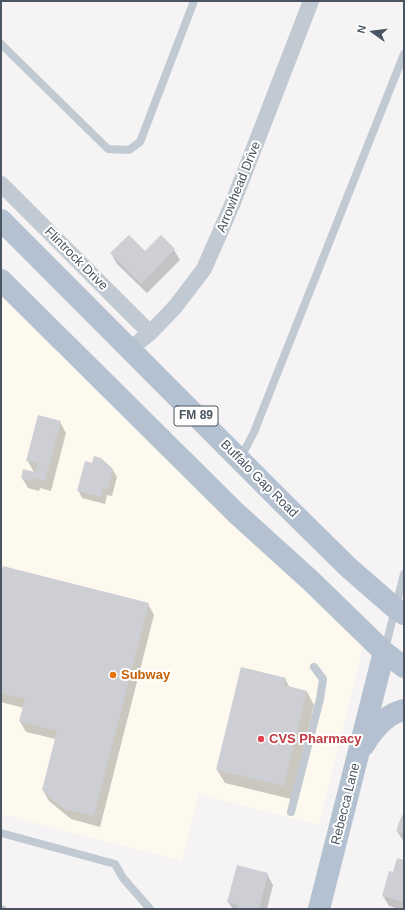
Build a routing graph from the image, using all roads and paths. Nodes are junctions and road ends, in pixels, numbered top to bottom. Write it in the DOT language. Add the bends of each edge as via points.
graph roads {
  1 [pos="194,1"];
  2 [pos="311,1"];
  3 [pos="1,44"];
  4 [pos="404,54"];
  5 [pos="1,184"];
  6 [pos="1,220"];
  7 [pos="1,280"];
  8 [pos="150,333"];
  9 [pos="130,349"];
  10 [pos="240,460"];
  11 [pos="404,574"];
  12 [pos="400,611"];
  13 [pos="384,652"];
  14 [pos="404,666"];
  15 [pos="314,667"];
  16 [pos="404,710"];
  17 [pos="358,755"];
  18 [pos="291,812"];
  19 [pos="1,833"];
  20 [pos="150,909"];
  21 [pos="319,909"];
  1 -- 3 [label="lane" via="140,142 129,150 108,149"];
  2 -- 8 [label="street, Arrowhead Drive" via="232,206 204,269 175,307"];
  4 -- 10 [label="lane" via="254,432"];
  5 -- 8 [label="street, Flintrock Drive"];
  6 -- 9 [label="main road, Buffalo Gap Road / FM 89"];
  7 -- 13 [label="main road, FM 89" via="236,512"];
  8 -- 9 [label="street, Arrowhead Drive"];
  9 -- 10 [label="main road, Buffalo Gap Road / FM 89"];
  10 -- 12 [label="main road, Buffalo Gap Road / FM 89" via="349,568"];
  11 -- 12 [label="lane"];
  12 -- 13 [label="lane"];
  13 -- 14 [label="main road, FM 89"];
  13 -- 17 [label="main road, Rebecca Lane"];
  15 -- 18 [label="lane" via="323,679 320,699"];
  16 -- 17 [label="main road" via="382,722 371,733"];
  17 -- 21 [label="main road, Rebecca Lane"];
  19 -- 20 [label="lane" via="115,864 123,878"];
}
